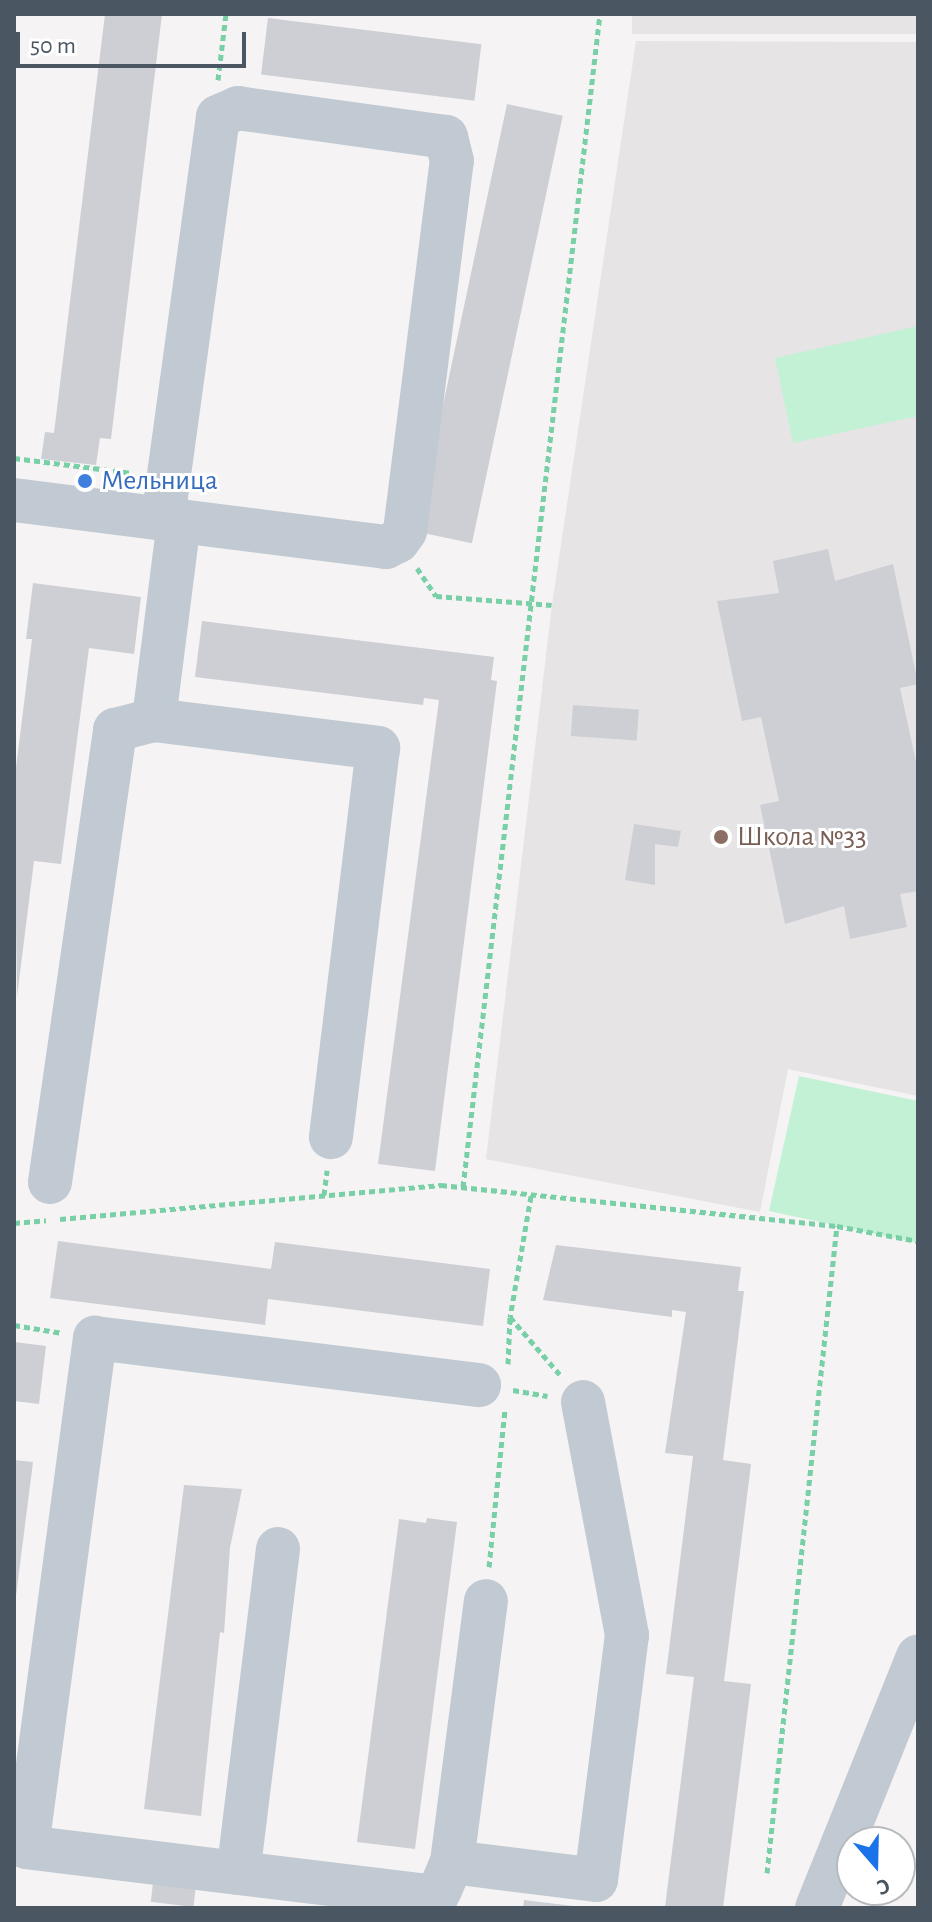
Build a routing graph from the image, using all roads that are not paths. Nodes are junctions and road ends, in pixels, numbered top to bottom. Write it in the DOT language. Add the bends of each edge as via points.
graph roads {
  1 [pos="14,500"];
  2 [pos="170,506"];
  3 [pos="154,720"];
  4 [pos="331,1137"];
  5 [pos="50,1182"];
  6 [pos="493,1387"];
  7 [pos="583,1402"];
  8 [pos="278,1549"];
  9 [pos="486,1601"];
  10 [pos="918,1657"];
  11 [pos="238,1873"];
  12 [pos="444,1889"];
  13 [pos="817,1908"];
  1 -- 2 [label="street"];
  2 -- 2 [label="street" via="386,547 398,541 405,531 452,161 452,146 437,133 227,110 213,125"];
  2 -- 3 [label="street"];
  3 -- 4 [label="street" via="378,748"];
  3 -- 5 [label="street" via="115,730"];
  6 -- 11 [label="street" via="95,1338 27,1847"];
  7 -- 12 [label="street" via="627,1635 596,1880"];
  8 -- 11 [label="street"];
  9 -- 12 [label="street"];
  10 -- 13 [label="street"];
  11 -- 12 [label="street"];
}
